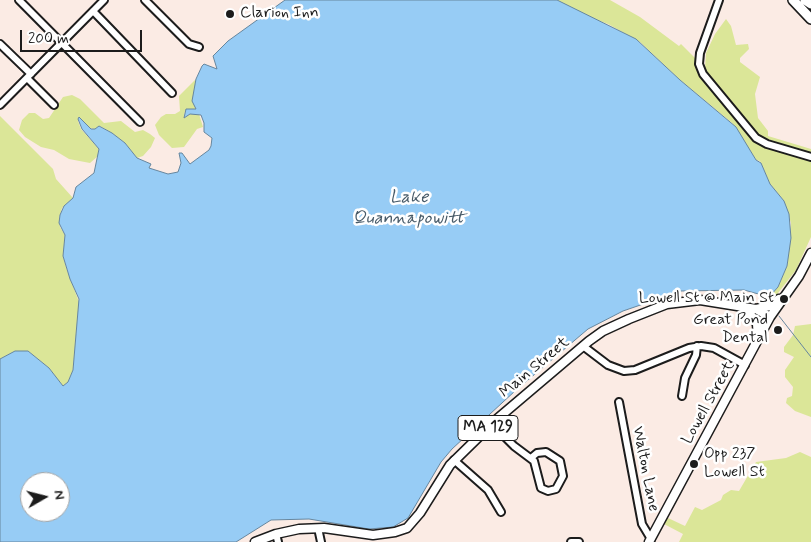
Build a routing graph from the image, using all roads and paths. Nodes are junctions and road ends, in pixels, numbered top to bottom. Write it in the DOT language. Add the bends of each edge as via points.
graph roads {
  1 [pos="19,0"];
  2 [pos="104,0"];
  3 [pos="145,0"];
  4 [pos="719,0"];
  5 [pos="793,0"];
  6 [pos="805,0"];
  7 [pos="811,4"];
  8 [pos="93,12"];
  9 [pos="811,19"];
  10 [pos="62,43"];
  11 [pos="0,44"];
  12 [pos="199,47"];
  13 [pos="29,76"];
  14 [pos="172,93"];
  15 [pos="0,105"];
  16 [pos="54,105"];
  17 [pos="140,122"];
  18 [pos="811,158"];
  19 [pos="810,257"];
  20 [pos="792,284"];
  21 [pos="752,311"];
  22 [pos="770,317"];
  23 [pos="758,342"];
  24 [pos="583,346"];
  25 [pos="697,346"];
  26 [pos="745,365"];
  27 [pos="682,396"];
  28 [pos="619,402"];
  29 [pos="492,424"];
  30 [pos="531,458"];
  31 [pos="454,460"];
  32 [pos="501,512"];
  33 [pos="318,528"];
  34 [pos="277,538"];
  35 [pos="650,541"];
  36 [pos="255,542"];
  37 [pos="321,542"];
  38 [pos="571,542"];
  39 [pos="579,542"];
  1 -- 10 [label="street"];
  2 -- 8 [label="street"];
  3 -- 12 [label="street" via="189,44"];
  4 -- 18 [label="street" via="700,53 699,64 703,74 756,138"];
  5 -- 9 [label="highway"];
  6 -- 7 [label="highway"];
  8 -- 10 [label="street"];
  8 -- 14 [label="street"];
  10 -- 13 [label="street"];
  10 -- 17 [label="street"];
  11 -- 13 [label="street"];
  13 -- 15 [label="street"];
  13 -- 16 [label="street"];
  19 -- 20 [label="main road, Lowell Street"];
  20 -- 21 [label="main road" via="770,306"];
  20 -- 22 [label="main road, Lowell Street"];
  21 -- 22 [label="main road, Main Street / MA 129"];
  21 -- 23 [label="main road"];
  21 -- 24 [label="main road, Main Street / MA 129" via="731,304 700,300 667,304 612,326"];
  22 -- 23 [label="main road, Lowell Street"];
  23 -- 26 [label="main road, Lowell Street"];
  24 -- 25 [label="street" via="608,365 627,371"];
  24 -- 29 [label="main road, Main Street / MA 129"];
  25 -- 26 [label="street" via="714,348"];
  25 -- 27 [label="street" via="684,378"];
  26 -- 35 [label="main road, Lowell Street"];
  28 -- 35 [label="street, Walton Lane" via="642,524"];
  29 -- 30 [label="street"];
  29 -- 31 [label="main road, Main Street / MA 129"];
  30 -- 30 [label="street" via="546,452 560,460 563,476 556,489 548,491 541,488 538,469"];
  31 -- 32 [label="street" via="488,490"];
  31 -- 33 [label="main road, Main Street / MA 129" via="420,513 404,529 368,535"];
  33 -- 34 [label="main road, Main Street / MA 129"];
  33 -- 37 [label="street"];
  34 -- 36 [label="main road, Main Street / MA 129"];
  38 -- 39 [label="street"];
}
